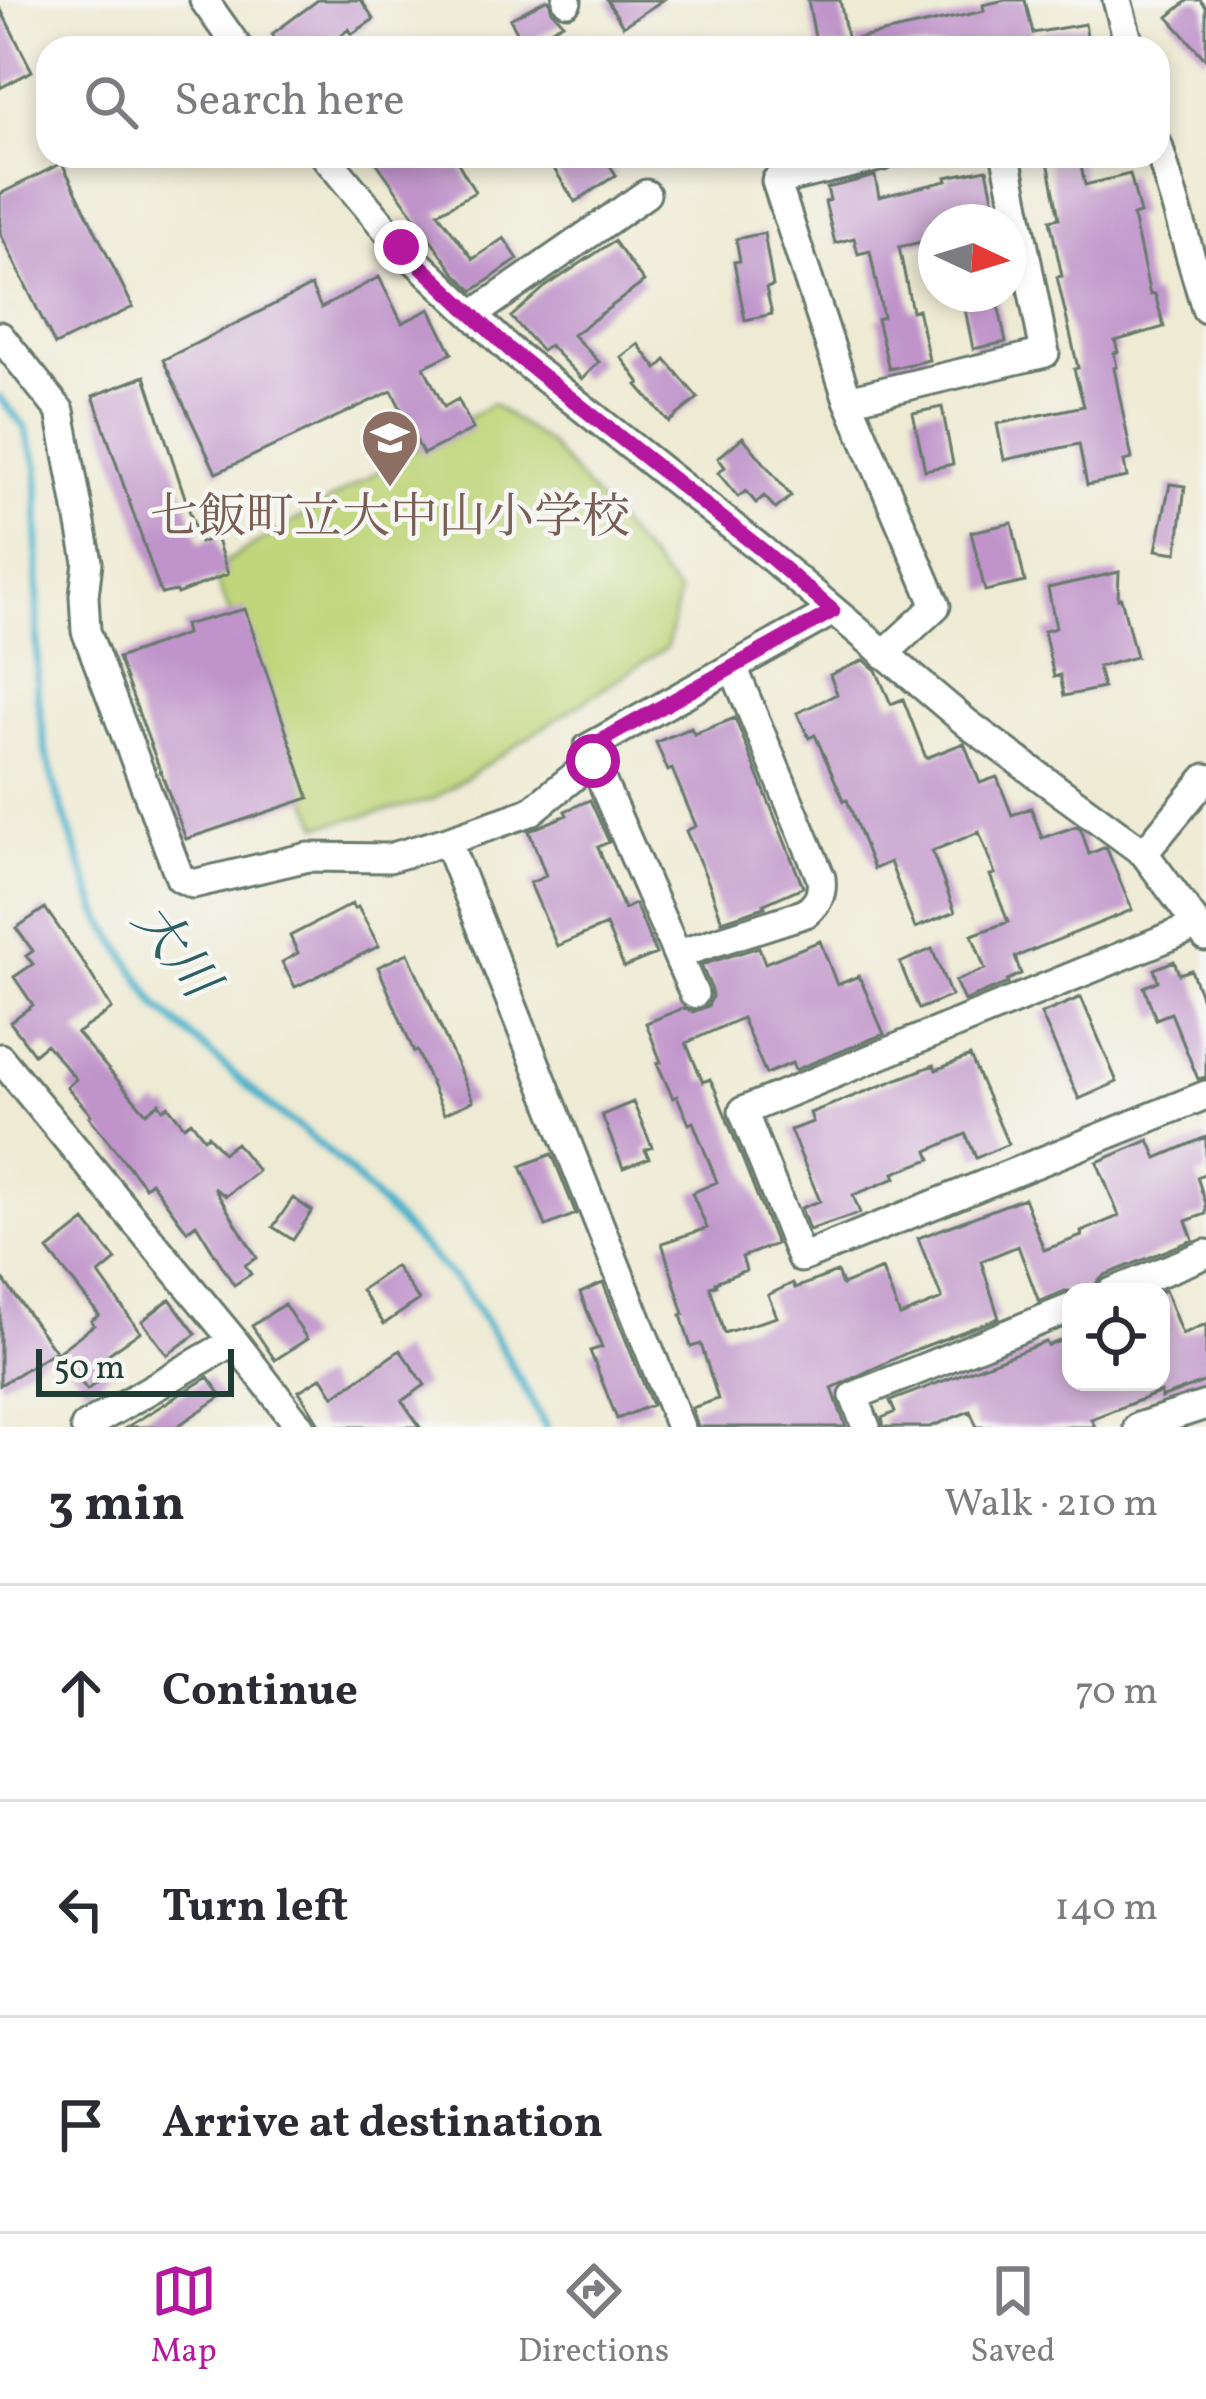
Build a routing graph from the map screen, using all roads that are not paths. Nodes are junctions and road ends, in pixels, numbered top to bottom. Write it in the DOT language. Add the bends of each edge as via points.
graph roads {
  1 [pos="204,0"];
  2 [pos="1117,0"];
  3 [pos="230,36"];
  4 [pos="1127,36"];
  5 [pos="336,168"];
  6 [pos="832,168"];
  7 [pos="1008,168"];
  8 [pos="1165,168"];
  9 [pos="646,194"];
  10 [pos="1206,309"];
  11 [pos="472,315"];
  12 [pos="0,336"];
  13 [pos="848,400"];
  14 [pos="833,611"];
  15 [pos="884,654"];
  16 [pos="733,667"];
  17 [pos="593,761"];
  18 [pos="1206,778"];
  19 [pos="447,842"];
  20 [pos="1144,853"];
  21 [pos="1202,931"];
  22 [pos="678,954"];
  23 [pos="694,994"];
  24 [pos="0,1058"];
  25 [pos="1206,1096"];
  26 [pos="1206,1254"];
  27 [pos="1134,1283"];
  28 [pos="1062,1313"];
  29 [pos="234,1341"];
  30 [pos="1206,1405"];
  31 [pos="100,1423"];
  32 [pos="300,1427"];
  33 [pos="680,1427"];
  34 [pos="866,1427"];
  35 [pos="1138,1427"];
  1 -- 3 [label="street"];
  2 -- 4 [label="street"];
  5 -- 11 [label="street"];
  6 -- 13 [label="street" via="776,181"];
  7 -- 13 [label="street" via="1045,353"];
  8 -- 10 [label="street"];
  9 -- 11 [label="street"];
  11 -- 14 [label="street"];
  12 -- 19 [label="street" via="60,411 88,562 86,631 180,878 193,884 308,857 389,858"];
  13 -- 15 [label="street" via="936,606"];
  14 -- 15 [label="street"];
  14 -- 16 [label="street"];
  15 -- 20 [label="street"];
  16 -- 17 [label="street" via="588,748"];
  16 -- 22 [label="street" via="822,888 806,913"];
  17 -- 19 [label="street" via="530,812"];
  17 -- 22 [label="street"];
  18 -- 20 [label="street"];
  19 -- 33 [label="street"];
  20 -- 21 [label="street"];
  21 -- 25 [label="street" via="743,1111 801,1258"];
  22 -- 23 [label="street"];
  24 -- 29 [label="street"];
  26 -- 27 [label="street"];
  28 -- 34 [label="street" via="854,1396"];
  29 -- 31 [label="street"];
  29 -- 32 [label="street"];
  30 -- 35 [label="street"];
}
